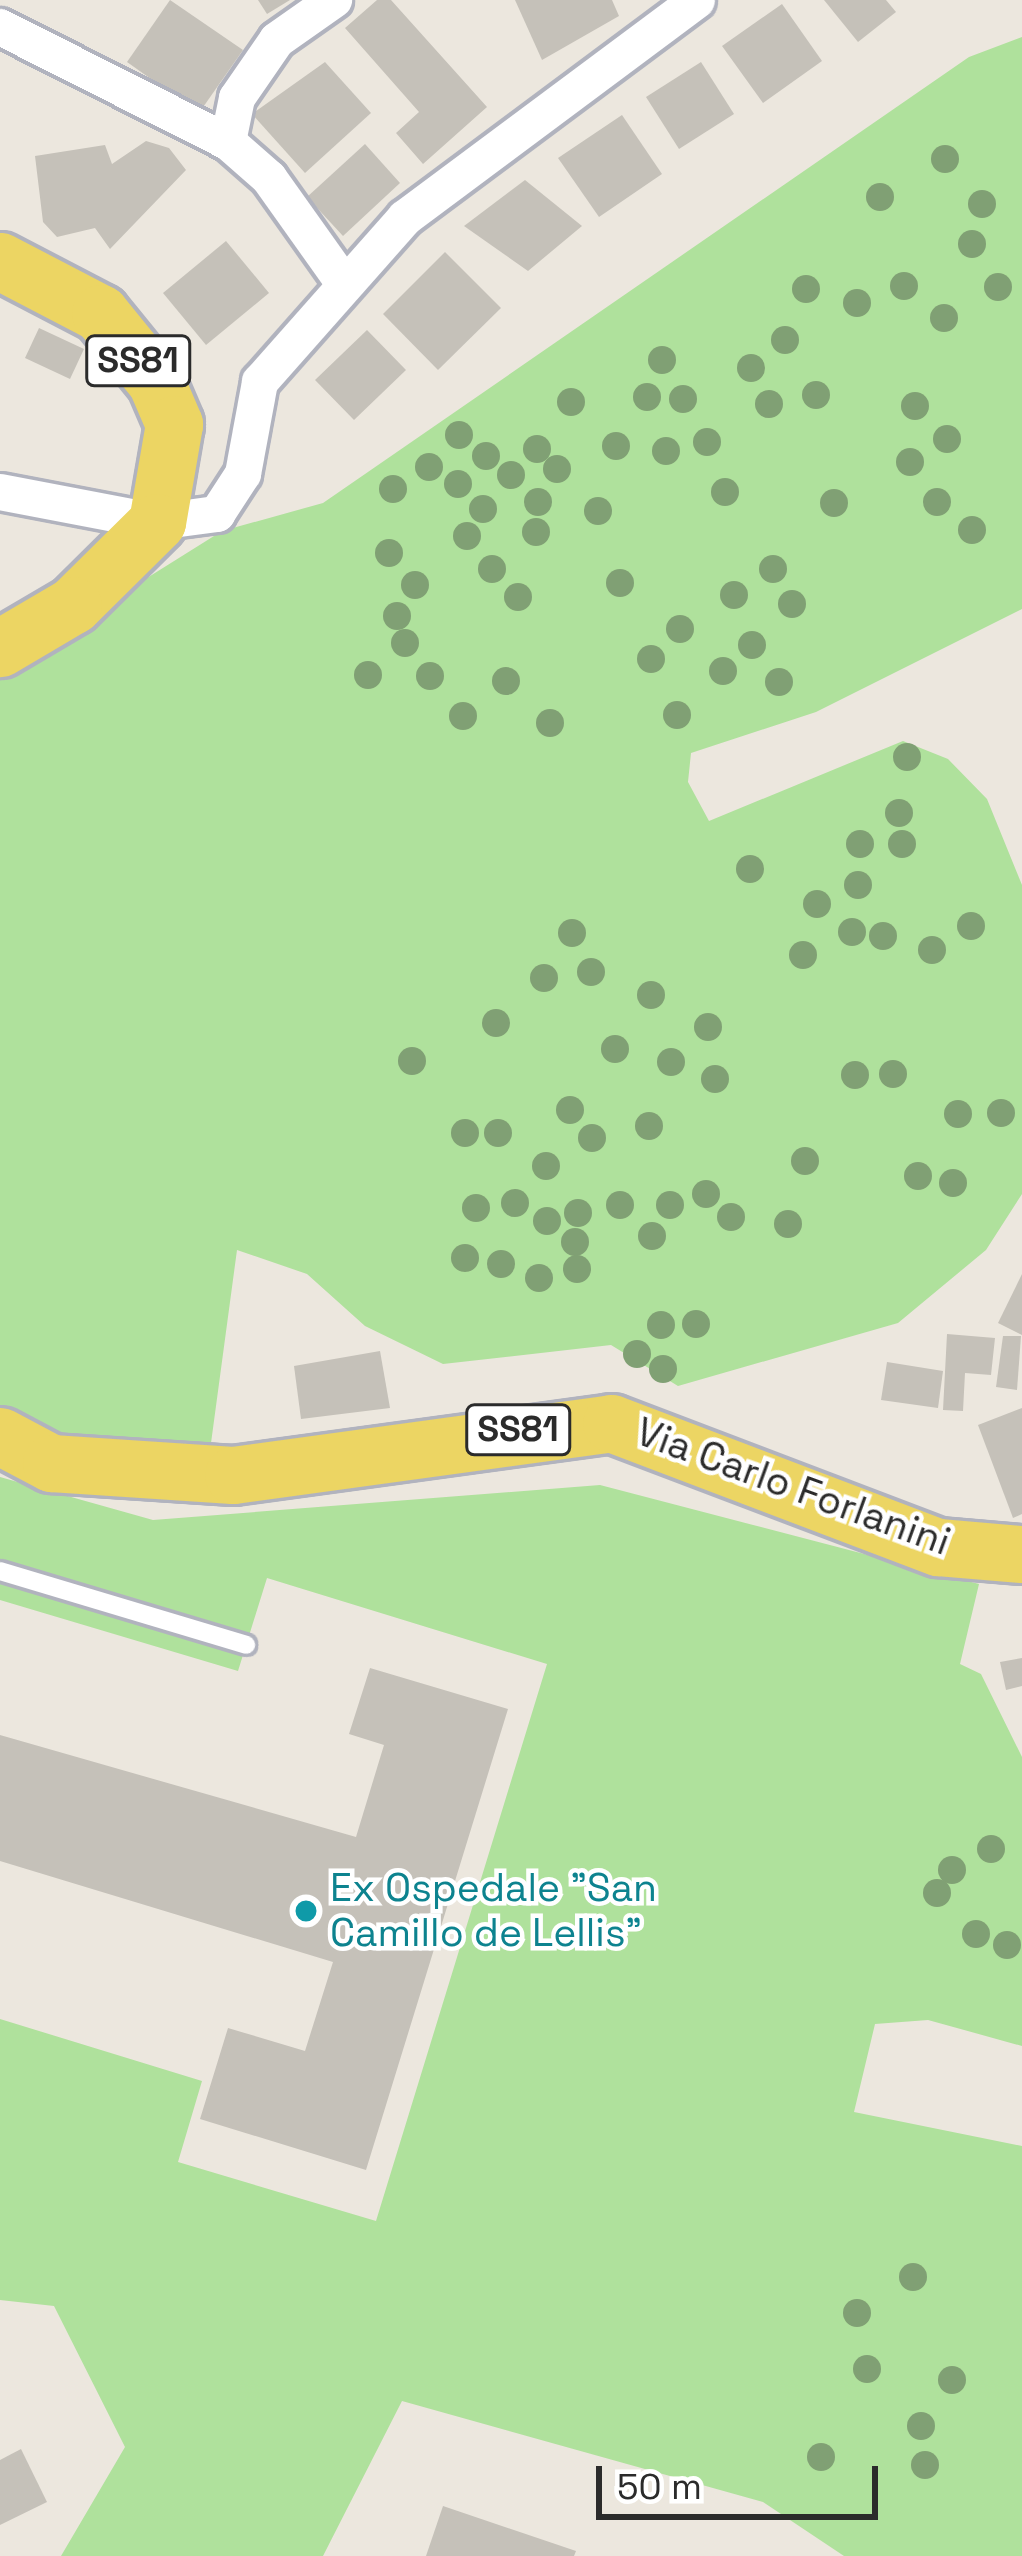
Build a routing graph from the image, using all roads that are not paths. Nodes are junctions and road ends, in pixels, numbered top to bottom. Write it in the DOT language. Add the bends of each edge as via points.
graph roads {
  1 [pos="334,0"];
  2 [pos="697,0"];
  3 [pos="0,27"];
  4 [pos="228,142"];
  5 [pos="0,261"];
  6 [pos="345,285"];
  7 [pos="0,491"];
  8 [pos="158,522"];
  9 [pos="0,648"];
  10 [pos="0,1436"];
  11 [pos="1022,1554"];
  12 [pos="0,1571"];
  13 [pos="246,1645"];
  1 -- 4 [label="street" via="277,40 237,98"];
  2 -- 6 [label="street" via="495,144"];
  3 -- 4 [label="street"];
  4 -- 6 [label="street" via="268,178"];
  5 -- 8 [label="main road, SS81" via="100,314 156,382 174,424"];
  6 -- 8 [label="street" via="260,382 243,474 218,514"];
  7 -- 8 [label="street"];
  8 -- 9 [label="main road" via="73,605"];
  10 -- 11 [label="main road, Via Carlo Forlanini / SS81" via="51,1463 233,1474 611,1423 938,1547"];
  12 -- 13 [label="lane"];
}
